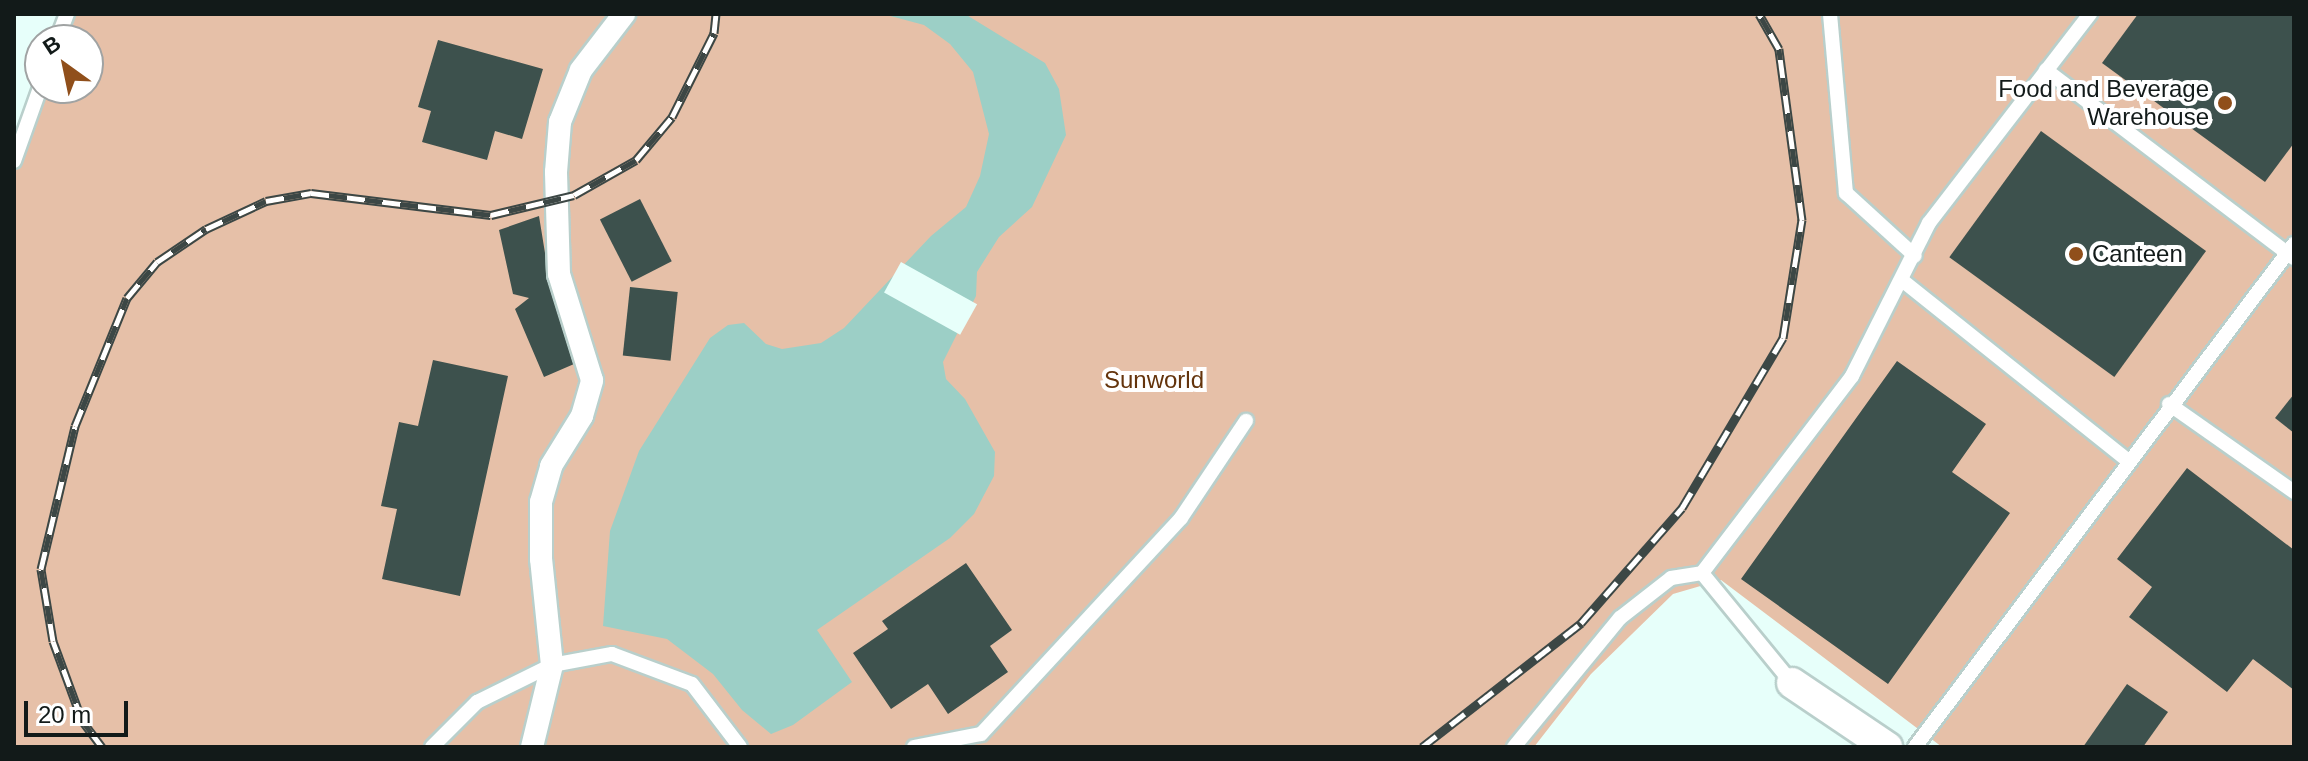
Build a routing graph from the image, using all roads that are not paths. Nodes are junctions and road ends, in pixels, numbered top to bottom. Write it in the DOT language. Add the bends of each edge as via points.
graph roads {
  1 [pos="624,14"];
  2 [pos="1830,14"];
  3 [pos="2090,14"];
  4 [pos="2046,70"];
  5 [pos="34,104"];
  6 [pos="14,161"];
  7 [pos="2292,252"];
  8 [pos="1915,256"];
  9 [pos="1903,281"];
  10 [pos="2169,404"];
  11 [pos="1246,421"];
  12 [pos="2127,460"];
  13 [pos="2294,492"];
  14 [pos="1702,573"];
  15 [pos="552,665"];
  16 [pos="1792,683"];
  17 [pos="432,747"];
  18 [pos="532,747"];
  19 [pos="740,747"];
  20 [pos="914,747"];
  21 [pos="1514,747"];
  22 [pos="1887,747"];
  23 [pos="1915,747"];
  1 -- 15 [label="street" via="581,70 560,122 559,274 592,380 582,416 551,466 541,502"];
  2 -- 8 [label="lane" via="1846,193"];
  3 -- 4 [label="lane"];
  4 -- 7 [label="lane"];
  4 -- 8 [label="lane" via="1929,223"];
  5 -- 6 [label="lane"];
  7 -- 10 [label="lane"];
  8 -- 9 [label="lane"];
  9 -- 12 [label="lane"];
  9 -- 14 [label="lane" via="1852,376"];
  10 -- 12 [label="lane"];
  10 -- 13 [label="lane"];
  11 -- 20 [label="lane" via="1181,518 981,734"];
  12 -- 23 [label="lane"];
  14 -- 16 [label="lane"];
  14 -- 21 [label="lane" via="1671,578 1620,618"];
  15 -- 17 [label="lane" via="477,702"];
  15 -- 18 [label="street"];
  15 -- 19 [label="lane" via="612,654 692,684"];
  16 -- 22 [label="street"];
}
